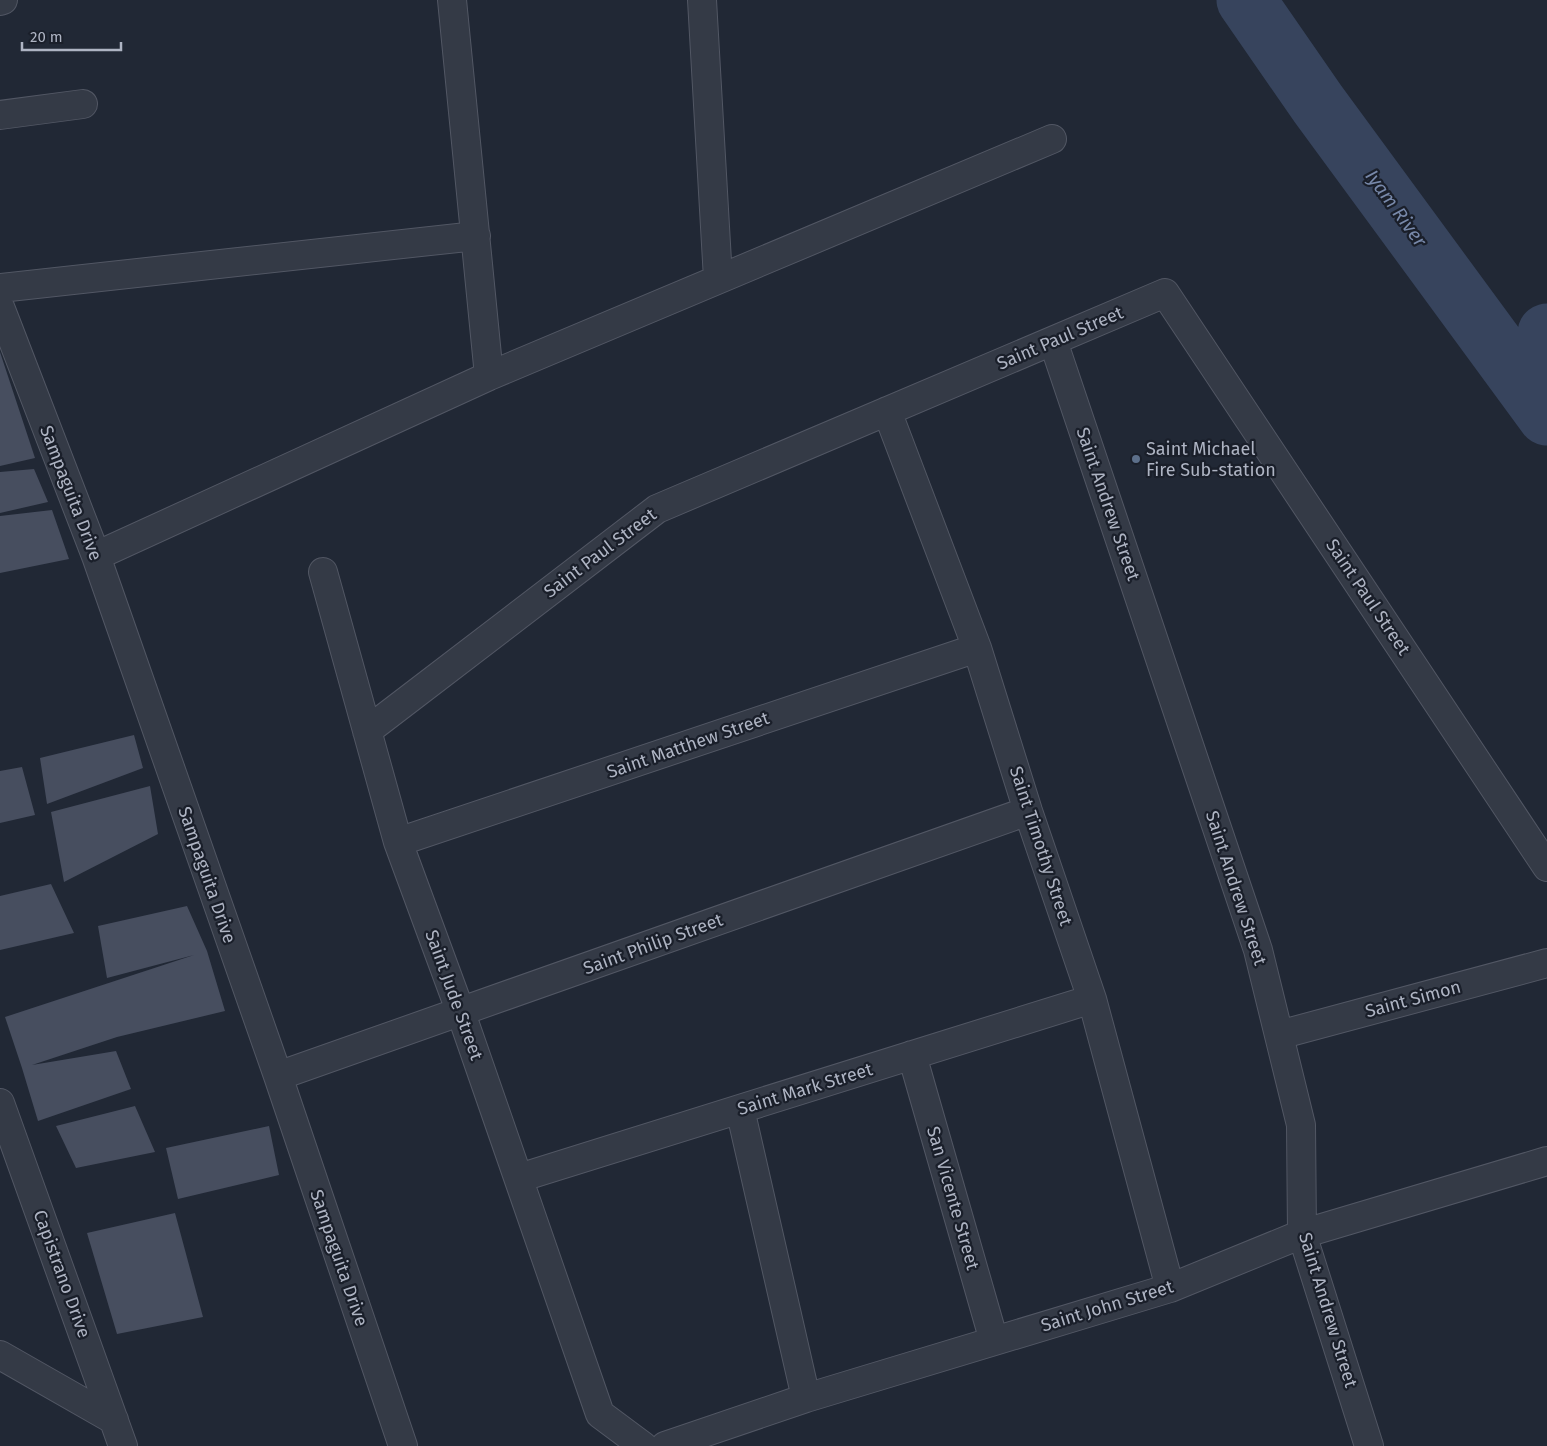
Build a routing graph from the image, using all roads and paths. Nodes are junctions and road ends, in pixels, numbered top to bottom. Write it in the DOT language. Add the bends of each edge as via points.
graph roads {
  1 [pos="452,0"];
  2 [pos="702,0"];
  3 [pos="83,104"];
  4 [pos="0,115"];
  5 [pos="1052,139"];
  6 [pos="476,236"];
  7 [pos="718,279"];
  8 [pos="0,288"];
  9 [pos="0,308"];
  10 [pos="1053,341"];
  11 [pos="489,376"];
  12 [pos="887,411"];
  13 [pos="96,556"];
  14 [pos="323,572"];
  15 [pos="977,648"];
  16 [pos="366,732"];
  17 [pos="1028,811"];
  18 [pos="398,842"];
  19 [pos="1547,867"];
  20 [pos="1547,963"];
  21 [pos="1092,999"];
  22 [pos="461,1013"];
  23 [pos="1279,1035"];
  24 [pos="912,1055"];
  25 [pos="278,1076"];
  26 [pos="0,1103"];
  27 [pos="740,1109"];
  28 [pos="1547,1161"];
  29 [pos="519,1178"];
  30 [pos="1302,1234"];
  31 [pos="1170,1288"];
  32 [pos="994,1341"];
  33 [pos="0,1355"];
  34 [pos="806,1398"];
  35 [pos="114,1420"];
  36 [pos="124,1446"];
  37 [pos="403,1446"];
  38 [pos="643,1446"];
  39 [pos="666,1446"];
  40 [pos="1369,1446"];
  1 -- 6 [label="street"];
  2 -- 7 [label="street"];
  3 -- 4 [label="street"];
  5 -- 7 [label="street"];
  6 -- 8 [label="street"];
  6 -- 11 [label="street"];
  7 -- 11 [label="street"];
  9 -- 13 [label="street, Sampaguita Drive"];
  10 -- 12 [label="street, Saint Paul Street"];
  10 -- 19 [label="street, Saint Paul Street" via="1165,293"];
  10 -- 23 [label="street, Saint Andrew Street" via="1258,950"];
  11 -- 13 [label="street"];
  12 -- 15 [label="street, Saint Timothy Street"];
  12 -- 16 [label="street, Saint Paul Street" via="656,509"];
  13 -- 25 [label="street, Sampaguita Drive"];
  14 -- 16 [label="street, Saint Jude Street"];
  15 -- 17 [label="street, Saint Timothy Street"];
  15 -- 18 [label="street, Saint Matthew Street"];
  16 -- 18 [label="street, Saint Jude Street"];
  17 -- 21 [label="street, Saint Timothy Street"];
  17 -- 22 [label="street, Saint Philip Street"];
  18 -- 22 [label="street, Saint Jude Street"];
  20 -- 23 [label="street, Saint Simon"];
  21 -- 24 [label="street, Saint Mark Street"];
  21 -- 31 [label="street, Saint Timothy Street"];
  22 -- 25 [label="street, Saint Philip Street"];
  22 -- 29 [label="street, Saint Jude Street"];
  23 -- 30 [label="street, Saint Andrew Street" via="1301,1125"];
  24 -- 27 [label="street, Saint Mark Street"];
  24 -- 32 [label="street, San Vicente Street"];
  25 -- 37 [label="street, Sampaguita Drive"];
  26 -- 35 [label="street, Capistrano Drive"];
  27 -- 29 [label="street, Saint Mark Street"];
  27 -- 34 [label="street"];
  28 -- 30 [label="street, Saint John Street"];
  29 -- 38 [label="street, Saint Jude Street" via="600,1414"];
  30 -- 31 [label="street, Saint John Street"];
  30 -- 40 [label="street, Saint Andrew Street"];
  31 -- 32 [label="street, Saint John Street"];
  32 -- 34 [label="street, Saint John Street"];
  33 -- 35 [label="street"];
  34 -- 39 [label="street, Saint John Street"];
  35 -- 36 [label="street, Capistrano Drive"];
}
